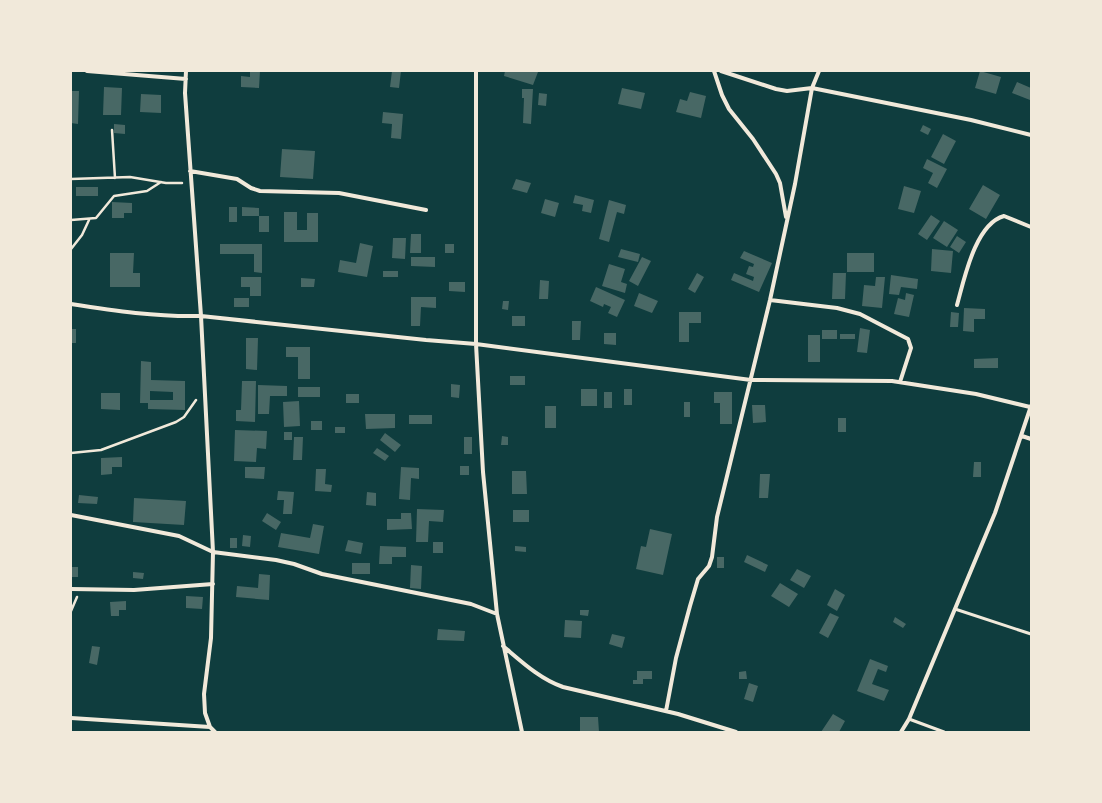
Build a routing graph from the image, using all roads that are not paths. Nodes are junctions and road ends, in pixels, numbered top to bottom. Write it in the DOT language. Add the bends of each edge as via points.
graph roads {
  1 [pos="87,71"];
  2 [pos="186,71"];
  3 [pos="476,71"];
  4 [pos="714,71"];
  5 [pos="721,71"];
  6 [pos="819,71"];
  7 [pos="186,79"];
  8 [pos="812,88"];
  9 [pos="1031,135"];
  10 [pos="190,171"];
  11 [pos="426,210"];
  12 [pos="787,220"];
  13 [pos="1031,227"];
  14 [pos="770,300"];
  15 [pos="71,304"];
  16 [pos="957,305"];
  17 [pos="200,316"];
  18 [pos="476,344"];
  19 [pos="751,380"];
  20 [pos="900,382"];
  21 [pos="1031,406"];
  22 [pos="1022,436"];
  23 [pos="1031,439"];
  24 [pos="71,515"];
  25 [pos="213,552"];
  26 [pos="212,584"];
  27 [pos="71,589"];
  28 [pos="955,609"];
  29 [pos="497,614"];
  30 [pos="1031,634"];
  31 [pos="503,646"];
  32 [pos="666,711"];
  33 [pos="71,718"];
  34 [pos="909,720"];
  35 [pos="195,726"];
  36 [pos="210,727"];
  37 [pos="195,732"];
  38 [pos="215,732"];
  39 [pos="522,732"];
  40 [pos="736,732"];
  41 [pos="901,732"];
  42 [pos="944,732"];
  1 -- 7 [label="street"];
  2 -- 7 [label="street"];
  3 -- 18 [label="street"];
  4 -- 12 [label="street" via="729,109 776,174"];
  5 -- 8 [label="street" via="776,89 787,91"];
  6 -- 8 [label="street"];
  7 -- 10 [label="street"];
  8 -- 9 [label="street" via="971,120"];
  8 -- 12 [label="street"];
  10 -- 11 [label="street" via="237,179 260,191 339,193"];
  10 -- 17 [label="street"];
  12 -- 14 [label="street"];
  13 -- 16 [label="street" via="1004,216 995,219 972,253"];
  14 -- 19 [label="street"];
  14 -- 20 [label="street" via="837,308 860,314 908,339 912,348"];
  15 -- 17 [label="street" via="165,317"];
  17 -- 18 [label="street"];
  17 -- 25 [label="street"];
  18 -- 19 [label="street"];
  18 -- 29 [label="street" via="483,472"];
  19 -- 20 [label="street" via="856,379"];
  19 -- 32 [label="street" via="717,518 712,557 709,566 698,579 676,658"];
  20 -- 21 [label="street"];
  21 -- 22 [label="street"];
  22 -- 23 [label="street"];
  22 -- 28 [label="street" via="995,513"];
  24 -- 25 [label="street" via="179,536"];
  25 -- 26 [label="street"];
  25 -- 29 [label="street" via="276,560 322,574 471,604"];
  26 -- 27 [label="street" via="134,590"];
  26 -- 36 [label="street" via="211,638 204,694 205,713"];
  28 -- 30 [label="lane"];
  28 -- 34 [label="street"];
  29 -- 31 [label="street"];
  31 -- 32 [label="street" via="529,668 555,684"];
  31 -- 39 [label="street"];
  32 -- 40 [label="street"];
  33 -- 35 [label="street"];
  34 -- 41 [label="street"];
  34 -- 42 [label="lane"];
  35 -- 36 [label="street"];
  35 -- 37 [label="street"];
  36 -- 38 [label="street"];
}
